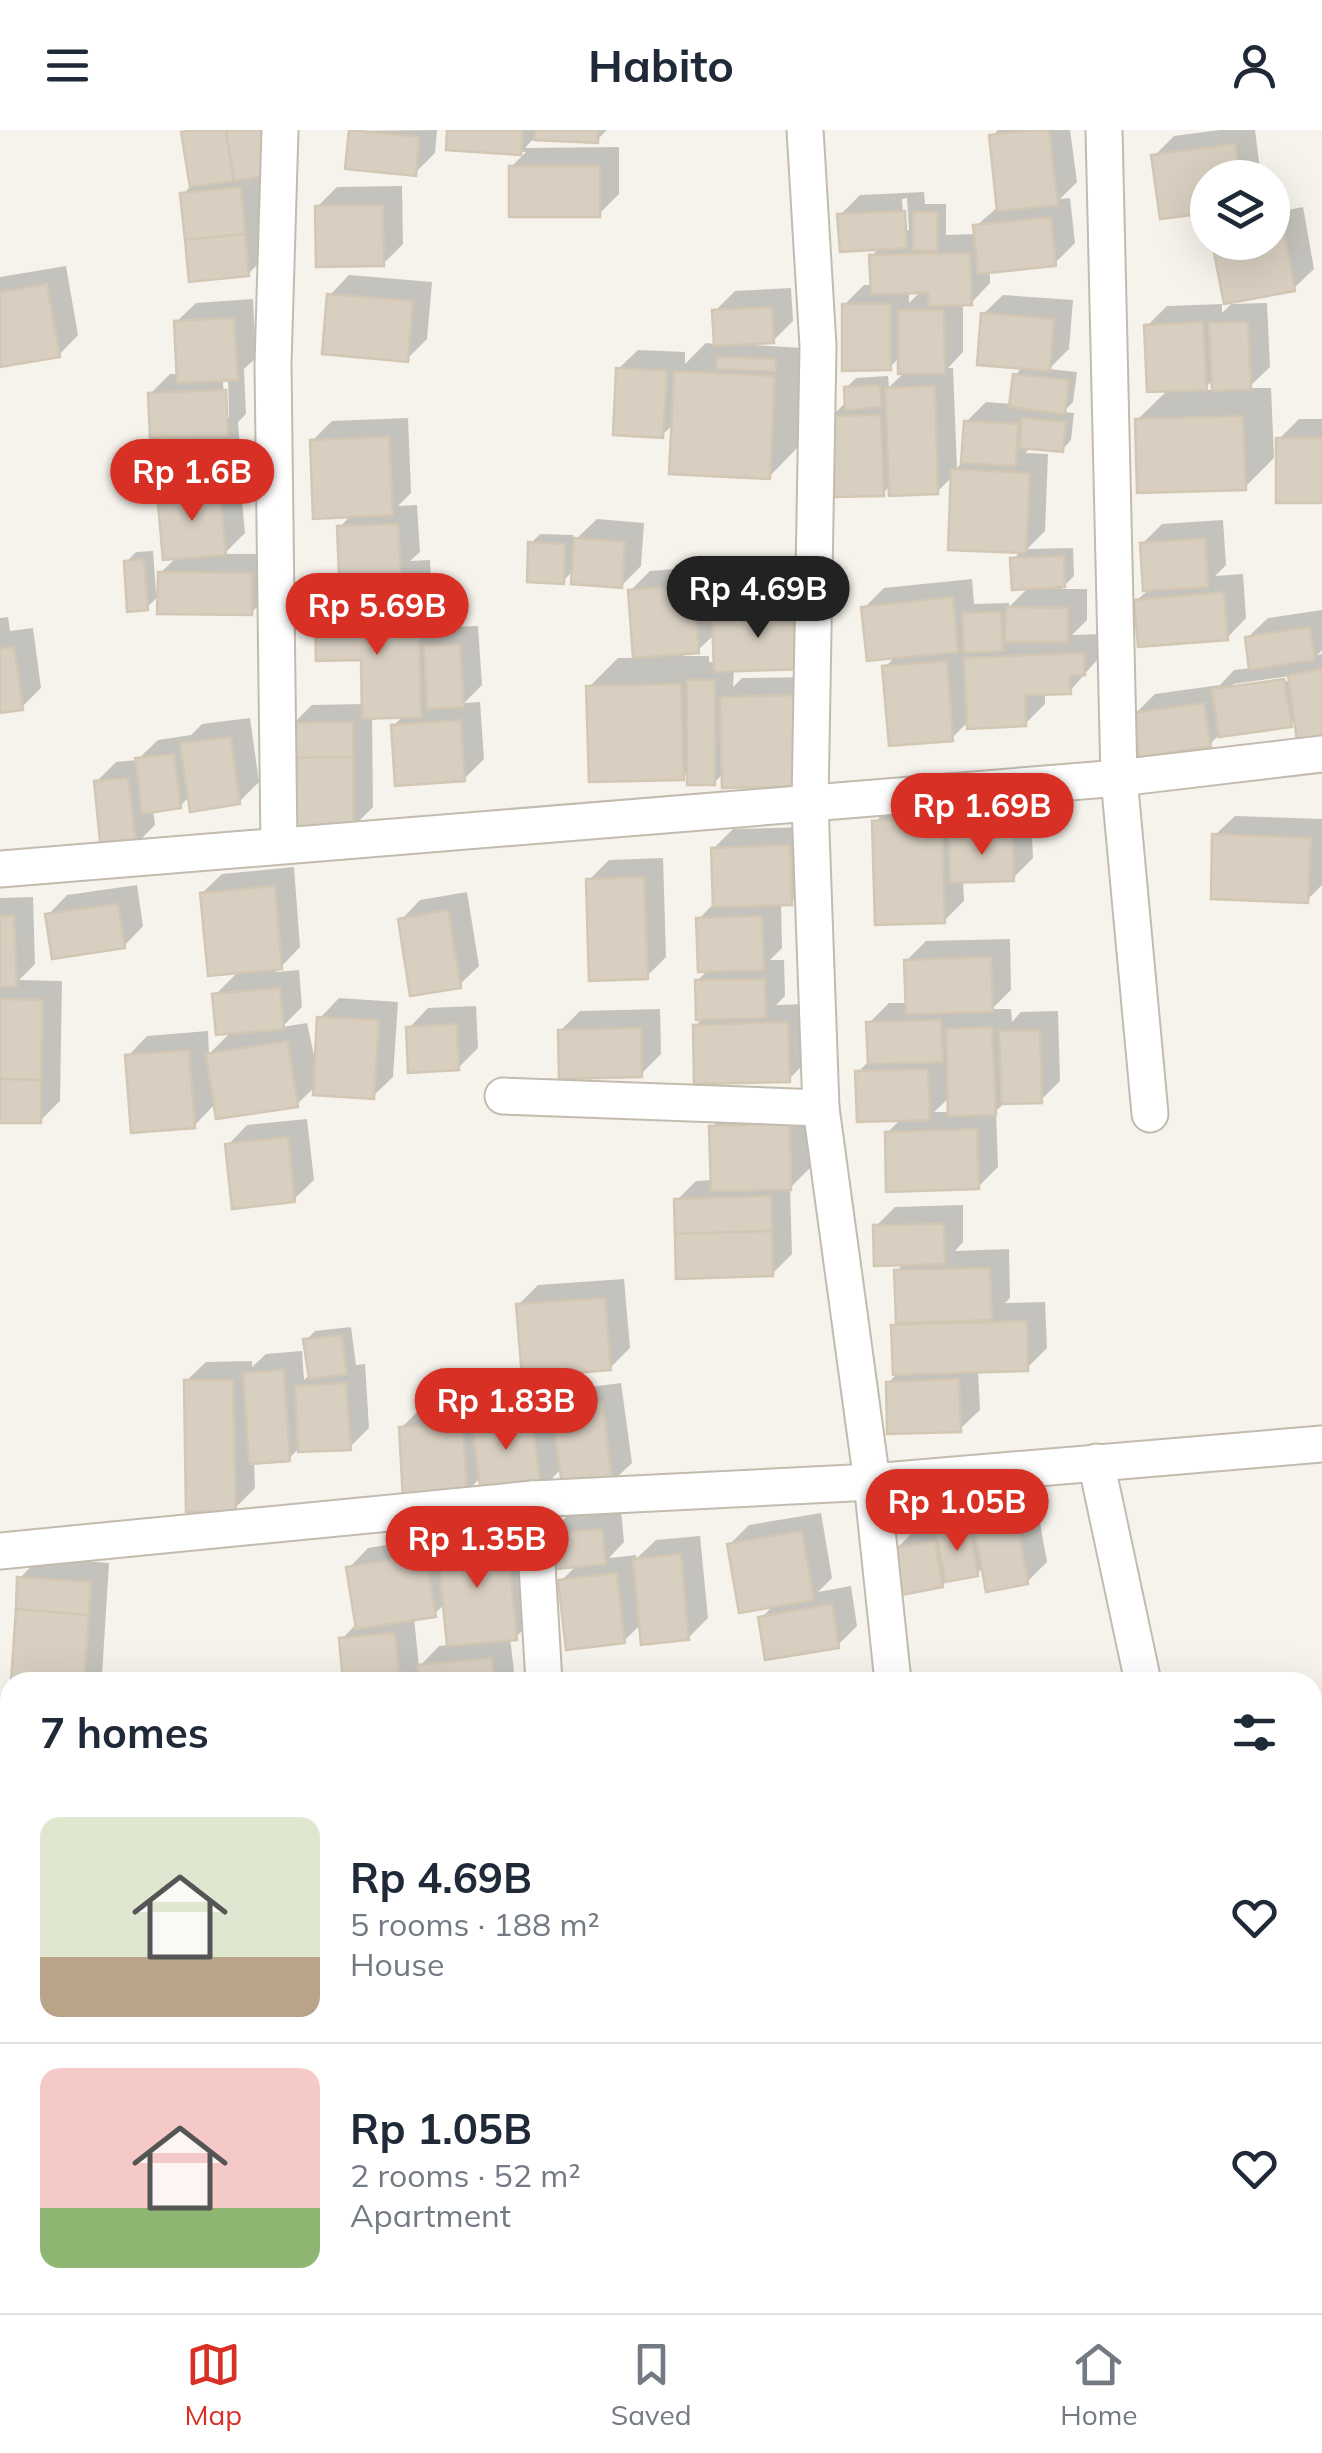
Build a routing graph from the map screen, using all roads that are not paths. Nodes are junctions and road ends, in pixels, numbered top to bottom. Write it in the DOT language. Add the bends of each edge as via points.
graph roads {
  1 [pos="280,130"];
  2 [pos="805,130"];
  3 [pos="1104,130"];
  4 [pos="1322,754"];
  5 [pos="1119,778"];
  6 [pos="810,803"];
  7 [pos="279,846"];
  8 [pos="0,869"];
  9 [pos="503,1096"];
  10 [pos="821,1108"];
  11 [pos="1150,1114"];
  12 [pos="1322,1444"];
  13 [pos="1096,1462"];
  14 [pos="872,1482"];
  15 [pos="533,1499"];
  16 [pos="0,1550"];
  17 [pos="543,1672"];
  18 [pos="892,1672"];
  19 [pos="1141,1672"];
  1 -- 7 [label="street" via="273,364"];
  2 -- 6 [label="street" via="818,346"];
  3 -- 5 [label="street"];
  4 -- 5 [label="street"];
  5 -- 6 [label="street"];
  5 -- 11 [label="street"];
  6 -- 7 [label="street"];
  6 -- 10 [label="street"];
  7 -- 8 [label="street"];
  9 -- 10 [label="street"];
  10 -- 14 [label="street"];
  12 -- 13 [label="street"];
  13 -- 14 [label="street"];
  13 -- 19 [label="street"];
  14 -- 15 [label="street"];
  14 -- 18 [label="street"];
  15 -- 16 [label="street"];
  15 -- 17 [label="street"];
}
